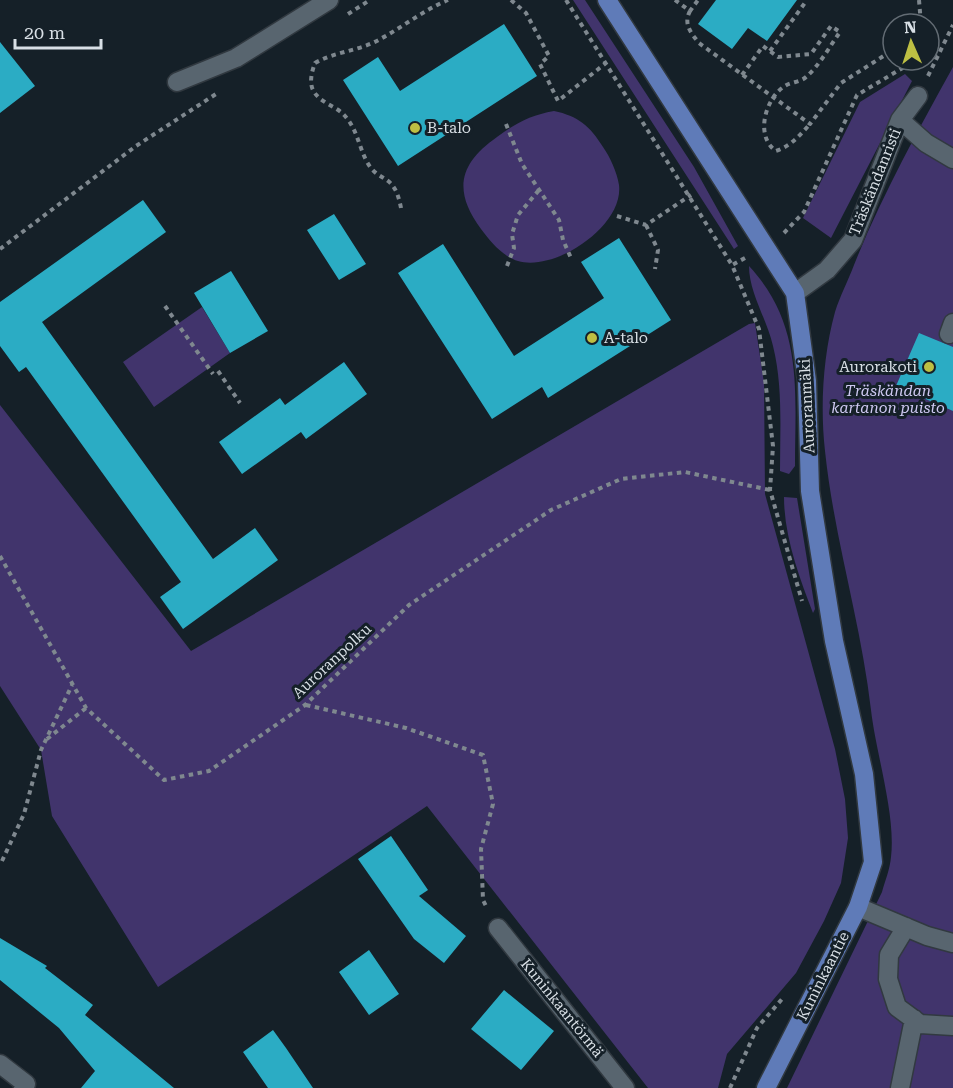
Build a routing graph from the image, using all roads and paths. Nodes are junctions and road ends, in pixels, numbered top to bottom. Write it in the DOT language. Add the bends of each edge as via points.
graph roads {
  1 [pos="329,0"];
  2 [pos="370,0"];
  3 [pos="448,0"];
  4 [pos="511,0"];
  5 [pos="566,0"];
  6 [pos="607,0"];
  7 [pos="675,0"];
  8 [pos="698,0"];
  9 [pos="807,0"];
  10 [pos="690,11"];
  11 [pos="341,18"];
  12 [pos="953,25"];
  13 [pos="941,50"];
  14 [pos="770,51"];
  15 [pos="881,58"];
  16 [pos="606,63"];
  17 [pos="930,72"];
  18 [pos="742,75"];
  19 [pos="177,82"];
  20 [pos="217,93"];
  21 [pos="918,96"];
  22 [pos="773,97"];
  23 [pos="900,120"];
  24 [pos="506,124"];
  25 [pos="810,124"];
  26 [pos="953,159"];
  27 [pos="539,190"];
  28 [pos="691,195"];
  29 [pos="401,208"];
  30 [pos="618,216"];
  31 [pos="646,225"];
  32 [pos="0,249"];
  33 [pos="572,258"];
  34 [pos="732,265"];
  35 [pos="507,266"];
  36 [pos="655,269"];
  37 [pos="795,292"];
  38 [pos="165,306"];
  39 [pos="240,403"];
  40 [pos="770,490"];
  41 [pos="0,556"];
  42 [pos="73,684"];
  43 [pos="305,705"];
  44 [pos="86,708"];
  45 [pos="46,740"];
  46 [pos="2,861"];
  47 [pos="873,862"];
  48 [pos="858,907"];
  49 [pos="906,927"];
  50 [pos="498,928"];
  51 [pos="953,943"];
  52 [pos="914,1019"];
  53 [pos="953,1026"];
  54 [pos="0,1064"];
  55 [pos="23,1088"];
  56 [pos="626,1088"];
  57 [pos="766,1088"];
  58 [pos="900,1088"];
  1 -- 19 [label="street" via="236,58"];
  2 -- 11 [label="path"];
  3 -- 29 [label="path" via="404,22 381,39 326,57 315,63 312,74 312,88 319,98 343,114 357,133 374,171 398,190"];
  4 -- 16 [label="path" via="526,13 549,56 540,64 558,101"];
  5 -- 16 [label="path"];
  6 -- 37 [label="main road, Auroranmäki"];
  7 -- 10 [label="path"];
  8 -- 10 [label="path"];
  9 -- 14 [label="path"];
  10 -- 18 [label="path" via="687,21 693,36"];
  12 -- 13 [label="path"];
  14 -- 18 [label="path" via="763,46"];
  14 -- 22 [label="path" via="778,57 811,54 831,26 840,32 806,78 785,86"];
  15 -- 25 [label="path" via="841,83"];
  16 -- 28 [label="path"];
  17 -- 21 [label="path"];
  18 -- 22 [label="path"];
  20 -- 32 [label="path" via="136,146"];
  21 -- 23 [label="street, Träskändanristi"];
  22 -- 25 [label="path"];
  22 -- 25 [label="path" via="765,116 766,132 776,151"];
  23 -- 26 [label="street" via="926,143"];
  23 -- 37 [label="street, Träskändanristi" via="853,240 827,270"];
  24 -- 27 [label="path" via="522,164"];
  27 -- 33 [label="path" via="559,220"];
  27 -- 35 [label="path" via="518,215 512,234 514,248"];
  28 -- 31 [label="path"];
  28 -- 34 [label="path"];
  30 -- 31 [label="path"];
  31 -- 36 [label="path" via="658,250"];
  37 -- 47 [label="main road, Auroranmäki" via="806,370 810,491 834,641 864,774"];
  38 -- 39 [label="path"];
  40 -- 43 [label="path, Auroranpolku" via="685,472 621,479 551,510 408,605"];
  41 -- 42 [label="path, Auroranpolku"];
  42 -- 44 [label="path, Auroranpolku"];
  42 -- 45 [label="path"];
  43 -- 44 [label="path, Auroranpolku" via="209,771 164,780"];
  43 -- 50 [label="path" via="406,728 483,755 493,804 481,849 483,900"];
  44 -- 45 [label="path"];
  45 -- 46 [label="path" via="24,814"];
  47 -- 48 [label="main road, Kuninkaantie"];
  48 -- 49 [label="street"];
  48 -- 57 [label="main road, Kuninkaantie"];
  49 -- 51 [label="street"];
  49 -- 52 [label="street" via="889,955 888,979 897,1007"];
  50 -- 56 [label="street, Kuninkaantörmä"];
  52 -- 53 [label="street" via="920,1024"];
  52 -- 58 [label="street"];
  54 -- 55 [label="street" via="26,1084"];
}
